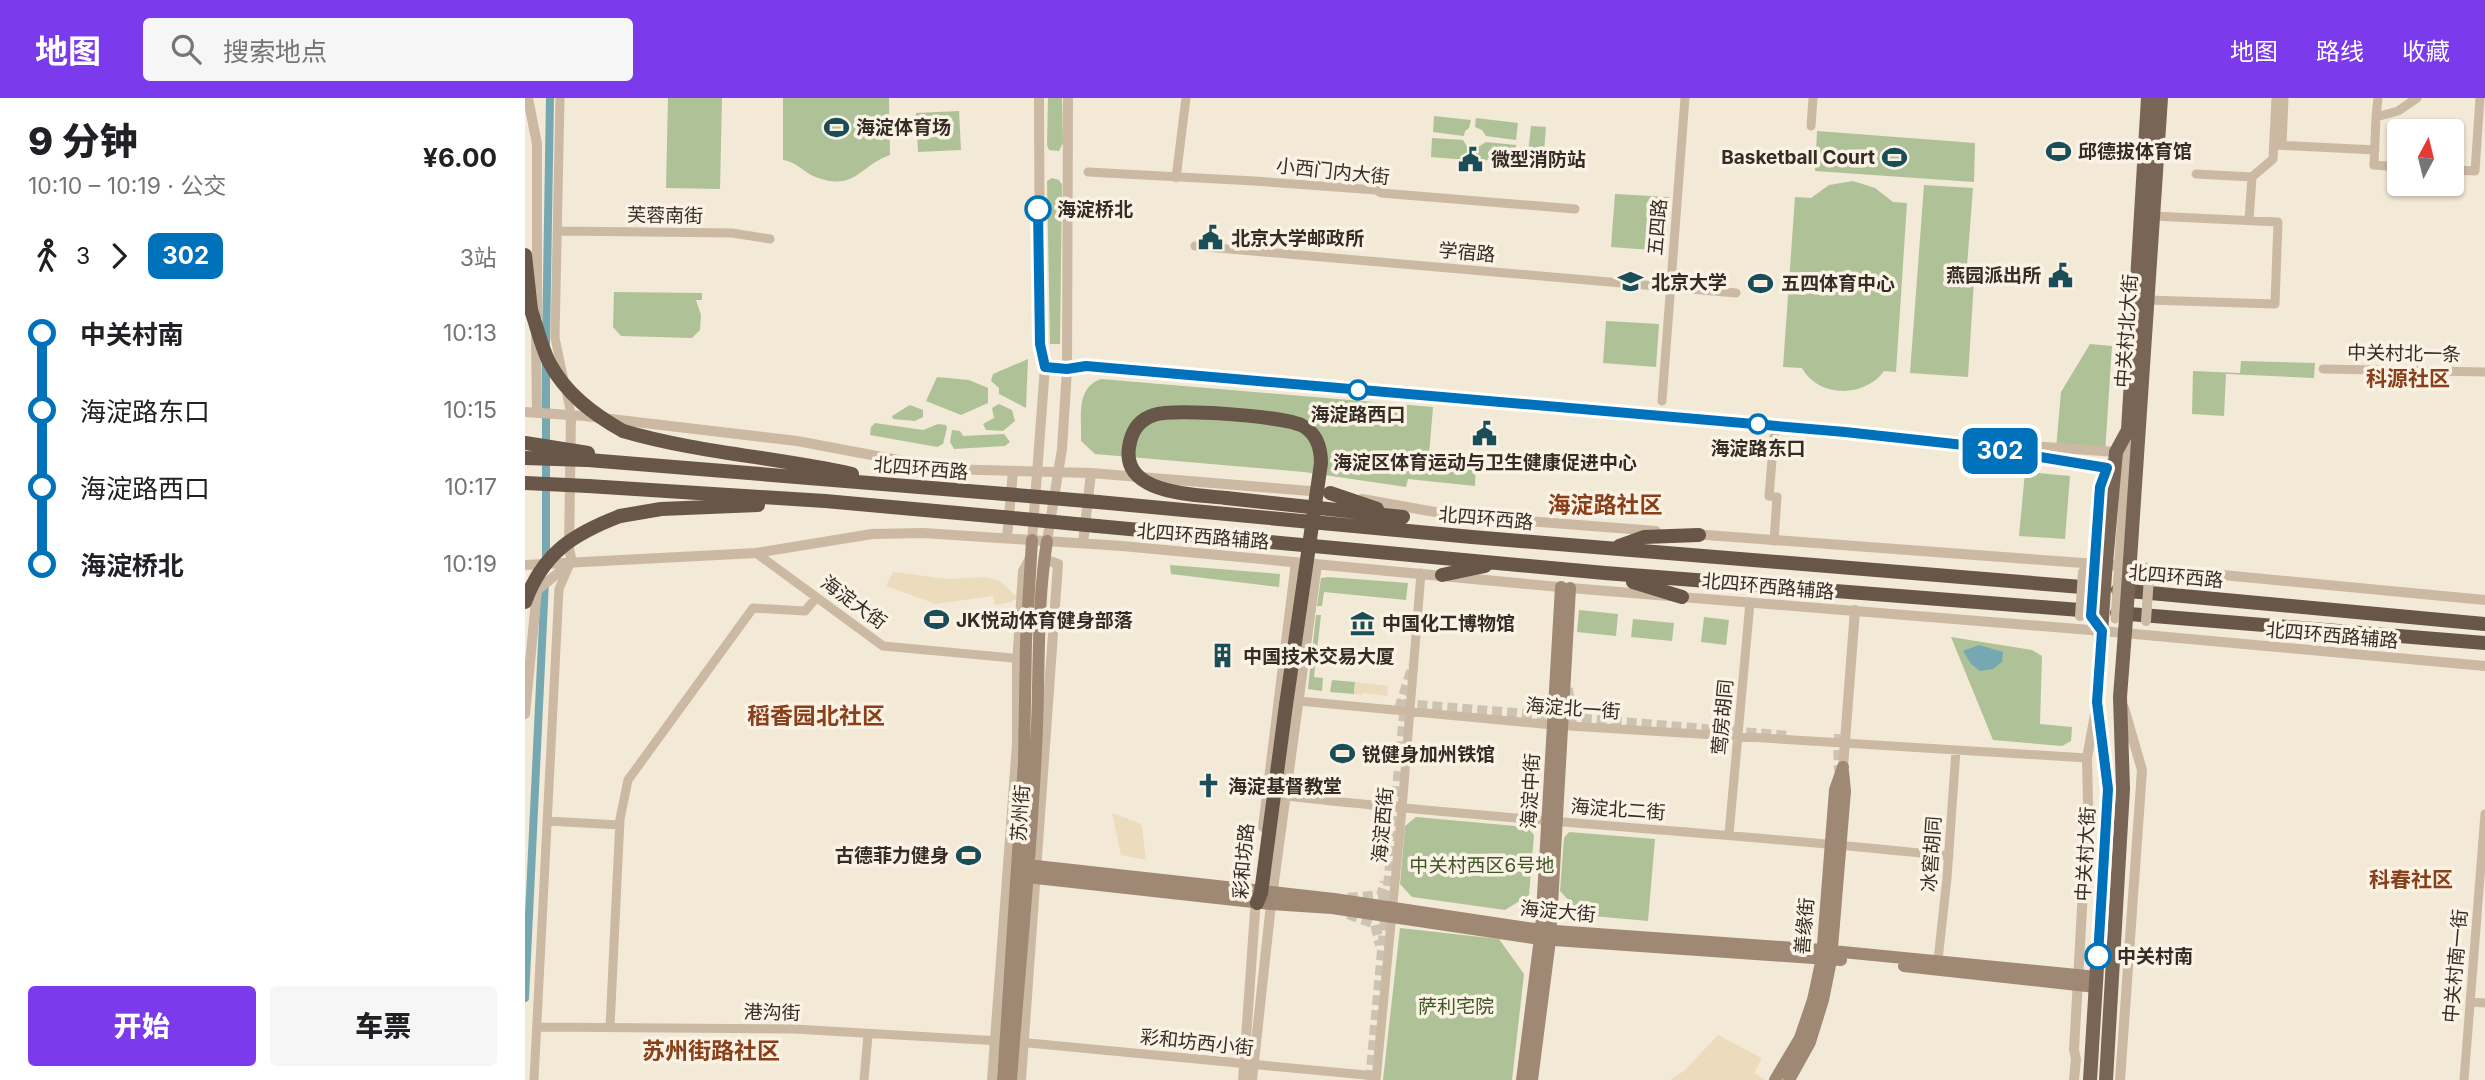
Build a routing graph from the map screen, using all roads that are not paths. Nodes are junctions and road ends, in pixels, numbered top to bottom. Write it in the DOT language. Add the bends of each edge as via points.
graph roads {
  1 [pos="528,98"];
  2 [pos="560,98"];
  3 [pos="1039,98"];
  4 [pos="1068,98"];
  5 [pos="1186,98"];
  6 [pos="1685,98"];
  7 [pos="1813,98"];
  8 [pos="2148,98"];
  9 [pos="2161,98"];
  10 [pos="2276,98"];
  11 [pos="2284,98"];
  12 [pos="2378,98"];
  13 [pos="2417,98"];
  14 [pos="2480,98"];
  15 [pos="2376,117"];
  16 [pos="1811,126"];
  17 [pos="2278,145"];
  18 [pos="2375,150"];
  19 [pos="2387,166"];
  20 [pos="2464,171"];
  21 [pos="1088,173"];
  22 [pos="2196,174"];
  23 [pos="2252,177"];
  24 [pos="1176,178"];
  25 [pos="1575,209"];
  26 [pos="2153,216"];
  27 [pos="2249,220"];
  28 [pos="559,231"];
  29 [pos="770,239"];
  30 [pos="1195,246"];
  31 [pos="525,255"];
  32 [pos="1669,288"];
  33 [pos="1736,293"];
  34 [pos="2147,300"];
  35 [pos="1045,367"];
  36 [pos="1067,369"];
  37 [pos="2323,369"];
  38 [pos="530,371"];
  39 [pos="2485,372"];
  40 [pos="1663,401"];
  41 [pos="525,412"];
  42 [pos="537,413"];
  43 [pos="568,414"];
  44 [pos="1775,425"];
  45 [pos="2128,430"];
  46 [pos="525,443"];
  47 [pos="1973,446"];
  48 [pos="2116,452"];
  49 [pos="588,456"];
  50 [pos="525,457"];
  51 [pos="2107,468"];
  52 [pos="1013,471"];
  53 [pos="1037,471"];
  54 [pos="1059,472"];
  55 [pos="1091,473"];
  56 [pos="525,483"];
  57 [pos="904,486"];
  58 [pos="1330,493"];
  59 [pos="825,501"];
  60 [pos="1403,517"];
  61 [pos="1699,535"];
  62 [pos="1472,537"];
  63 [pos="1007,538"];
  64 [pos="1032,540"];
  65 [pos="1047,541"];
  66 [pos="1774,541"];
  67 [pos="1083,543"];
  68 [pos="1616,548"];
  69 [pos="756,553"];
  70 [pos="567,562"];
  71 [pos="1501,563"];
  72 [pos="527,564"];
  73 [pos="1295,567"];
  74 [pos="1316,569"];
  75 [pos="2106,569"];
  76 [pos="2149,572"];
  77 [pos="1421,573"];
  78 [pos="1605,573"];
  79 [pos="1442,575"];
  80 [pos="1566,587"];
  81 [pos="531,590"];
  82 [pos="1682,597"];
  83 [pos="816,598"];
  84 [pos="2485,600"];
  85 [pos="525,602"];
  86 [pos="1750,602"];
  87 [pos="1855,610"];
  88 [pos="2106,622"];
  89 [pos="2485,624"];
  90 [pos="2079,630"];
  91 [pos="2145,636"];
  92 [pos="2485,643"];
  93 [pos="1021,659"];
  94 [pos="2485,666"];
  95 [pos="2097,702"];
  96 [pos="1292,703"];
  97 [pos="1410,711"];
  98 [pos="525,714"];
  99 [pos="1558,725"];
  100 [pos="1738,737"];
  101 [pos="1845,743"];
  102 [pos="1956,750"];
  103 [pos="2087,758"];
  104 [pos="1843,767"];
  105 [pos="1286,796"];
  106 [pos="1402,809"];
  107 [pos="2485,814"];
  108 [pos="547,821"];
  109 [pos="1552,822"];
  110 [pos="619,825"];
  111 [pos="1729,834"];
  112 [pos="1835,844"];
  113 [pos="1949,856"];
  114 [pos="1027,871"];
  115 [pos="1263,897"];
  116 [pos="1391,913"];
  117 [pos="1546,935"];
  118 [pos="1827,955"];
  119 [pos="1938,960"];
  120 [pos="1948,970"];
  121 [pos="2119,971"];
  122 [pos="2078,980"];
  123 [pos="2096,982"];
  124 [pos="2470,1002"];
  125 [pos="2485,1003"];
  126 [pos="537,1027"];
  127 [pos="610,1027"];
  128 [pos="868,1035"];
  129 [pos="1010,1042"];
  130 [pos="1249,1065"];
  131 [pos="1376,1078"];
  132 [pos="534,1080"];
  133 [pos="863,1080"];
  134 [pos="992,1080"];
  135 [pos="1003,1080"];
  136 [pos="1011,1080"];
  137 [pos="1021,1080"];
  138 [pos="1243,1080"];
  139 [pos="1252,1080"];
  140 [pos="1523,1080"];
  141 [pos="1532,1080"];
  142 [pos="1775,1080"];
  143 [pos="1789,1080"];
  144 [pos="2074,1080"];
  145 [pos="2089,1080"];
  146 [pos="2105,1080"];
  147 [pos="2120,1080"];
  148 [pos="2464,1080"];
  1 -- 38 [label="street" via="537,144 538,264"];
  2 -- 28 [label="street"];
  3 -- 35 [label="street" via="1040,344"];
  4 -- 36 [label="street"];
  5 -- 24 [label="street"];
  6 -- 32 [label="street, 五四路"];
  7 -- 16 [label="street"];
  8 -- 45 [label="main road, 中关村北大街"];
  9 -- 26 [label="main road, 中关村北大街"];
  10 -- 17 [label="street"];
  11 -- 17 [label="street"];
  12 -- 15 [label="street"];
  13 -- 15 [label="street" via="2398,111"];
  14 -- 20 [label="street" via="2475,171"];
  15 -- 18 [label="street"];
  17 -- 18 [label="street"];
  17 -- 23 [label="street" via="2273,159"];
  18 -- 19 [label="street" via="2374,165"];
  21 -- 24 [label="street, 小西门内大街"];
  22 -- 23 [label="street"];
  23 -- 27 [label="street"];
  24 -- 25 [label="street, 小西门内大街"];
  26 -- 27 [label="street"];
  26 -- 34 [label="main road, 中关村北大街"];
  27 -- 34 [label="street" via="2278,222 2275,304"];
  28 -- 29 [label="street, 芙蓉南街" via="732,233"];
  28 -- 43 [label="street" via="555,338"];
  30 -- 32 [label="street, 学宿路"];
  31 -- 57 [label="highway, bridge" via="531,310 548,360 567,390 595,415 623,431 664,443 808,464"];
  32 -- 33 [label="street, 学宿路"];
  32 -- 40 [label="street, 五四路"];
  34 -- 75 [label="main road, 中关村北大街"];
  35 -- 36 [label="street"];
  35 -- 53 [label="street"];
  36 -- 44 [label="street" via="1100,367"];
  36 -- 54 [label="street"];
  37 -- 39 [label="street, 中关村北一条"];
  38 -- 42 [label="street"];
  41 -- 42 [label="street, 北四环西路"];
  42 -- 43 [label="street, 北四环西路"];
  43 -- 52 [label="street, 北四环西路" via="797,441 946,469"];
  43 -- 70 [label="street"];
  44 -- 47 [label="street"];
  44 -- 66 [label="street" via="1769,496 1777,497"];
  45 -- 48 [label="main road, 中关村北大街"];
  45 -- 75 [label="street, 中关村北大街"];
  46 -- 49 [label="highway, bridge"];
  47 -- 48 [label="street" via="1984,442"];
  47 -- 51 [label="street"];
  48 -- 51 [label="street, 中关村北大街"];
  48 -- 75 [label="main road, 中关村北大街"];
  49 -- 50 [label="highway, bridge"];
  49 -- 57 [label="highway, 北四环西路"];
  51 -- 75 [label="street, 中关村北大街" via="2100,487"];
  52 -- 53 [label="street, 北四环西路"];
  52 -- 63 [label="street"];
  53 -- 54 [label="street, 北四环西路"];
  53 -- 64 [label="street"];
  54 -- 55 [label="street"];
  54 -- 65 [label="street"];
  55 -- 58 [label="street"];
  55 -- 67 [label="street"];
  56 -- 59 [label="highway, bridge"];
  57 -- 62 [label="highway, 北四环西路, bridge"];
  58 -- 60 [label="highway"];
  58 -- 61 [label="street" via="1452,515"];
  59 -- 71 [label="highway, bridge"];
  59 -- 85 [label="highway, bridge" via="660,509 620,516 566,542 547,560"];
  60 -- 62 [label="highway"];
  60 -- 96 [label="highway, bridge" via="1226,498 1166,491 1133,470 1130,444 1138,424 1154,415 1182,412 1288,421 1305,427 1315,438 1321,463"];
  61 -- 66 [label="street"];
  61 -- 68 [label="highway" via="1644,537"];
  62 -- 68 [label="highway, 北四环西路"];
  63 -- 64 [label="street"];
  63 -- 69 [label="street" via="872,534"];
  64 -- 65 [label="street, 北四环西路辅路"];
  64 -- 93 [label="main road, 苏州街"];
  65 -- 67 [label="street, 北四环西路辅路"];
  65 -- 114 [label="main road, 苏州街"];
  66 -- 75 [label="street"];
  67 -- 73 [label="street, 北四环西路辅路"];
  68 -- 89 [label="highway, 北四环西路"];
  69 -- 70 [label="street"];
  69 -- 83 [label="street, 海淀大街"];
  70 -- 72 [label="street"];
  70 -- 81 [label="street"];
  70 -- 108 [label="street" via="559,589"];
  71 -- 78 [label="highway"];
  71 -- 79 [label="highway"];
  73 -- 74 [label="street, 北四环西路辅路"];
  73 -- 115 [label="street, 彩和坊路"];
  74 -- 77 [label="street, 北四环西路辅路"];
  74 -- 96 [label="street, 彩和坊路"];
  75 -- 76 [label="street"];
  75 -- 88 [label="main road, 中关村大街, bridge"];
  75 -- 88 [label="main road, 中关村大街, bridge"];
  75 -- 88 [label="street, bridge"];
  76 -- 84 [label="street"];
  76 -- 91 [label="street, bridge"];
  77 -- 79 [label="street, 北四环西路辅路"];
  77 -- 97 [label="street, 海淀西街"];
  78 -- 82 [label="highway"];
  78 -- 92 [label="highway"];
  79 -- 80 [label="street, 北四环西路辅路"];
  80 -- 82 [label="street, 北四环西路辅路"];
  80 -- 99 [label="main road, 海淀中街"];
  81 -- 98 [label="street"];
  82 -- 86 [label="street, 北四环西路辅路"];
  83 -- 93 [label="street, 海淀大街" via="883,646"];
  83 -- 110 [label="street" via="806,611 753,608 628,780"];
  86 -- 87 [label="street, 北四环西路辅路"];
  86 -- 100 [label="street, 莺房胡同"];
  87 -- 90 [label="street, 北四环西路辅路"];
  87 -- 101 [label="street, 善缘街"];
  88 -- 90 [label="street"];
  88 -- 90 [label="street, 北四环西路辅路"];
  88 -- 91 [label="street, 北四环西路辅路"];
  88 -- 95 [label="main road, 中关村大街"];
  88 -- 121 [label="main road, 中关村大街" via="2120,697"];
  91 -- 94 [label="street, 北四环西路辅路"];
  93 -- 114 [label="main road, 苏州街"];
  93 -- 129 [label="street, 苏州街"];
  95 -- 103 [label="street"];
  95 -- 123 [label="main road, 中关村大街" via="2108,789"];
  96 -- 97 [label="street, 海淀北一街"];
  96 -- 105 [label="street, 彩和坊路"];
  96 -- 115 [label="highway"];
  97 -- 99 [label="street, 海淀北一街"];
  97 -- 106 [label="street, 海淀西街"];
  99 -- 100 [label="street, 海淀北一街"];
  99 -- 109 [label="main road, 海淀中街"];
  100 -- 101 [label="street, 海淀北一街"];
  100 -- 111 [label="street, 莺房胡同"];
  101 -- 102 [label="street, 海淀北一街"];
  101 -- 104 [label="street, 善缘街"];
  102 -- 103 [label="street"];
  102 -- 113 [label="street, 冰窖胡同"];
  103 -- 122 [label="street"];
  104 -- 112 [label="main road, 善缘街" via="1845,791"];
  105 -- 106 [label="street, 海淀北二街"];
  105 -- 115 [label="street, 彩和坊路"];
  106 -- 109 [label="street, 海淀北二街"];
  106 -- 116 [label="street, 海淀西街"];
  107 -- 124 [label="street, 中关村南一街"];
  108 -- 110 [label="street"];
  108 -- 126 [label="street"];
  109 -- 111 [label="street, 海淀北二街"];
  109 -- 117 [label="main road, 海淀中街"];
  110 -- 127 [label="street"];
  111 -- 112 [label="street, 海淀北二街"];
  112 -- 113 [label="street, 海淀北二街"];
  112 -- 118 [label="main road, 善缘街"];
  113 -- 119 [label="street, 冰窖胡同"];
  114 -- 115 [label="main road, 海淀大街"];
  114 -- 129 [label="main road, 苏州街"];
  114 -- 129 [label="street, 苏州街"];
  115 -- 116 [label="main road, 海淀大街" via="1334,899"];
  115 -- 130 [label="street, 彩和坊路"];
  116 -- 117 [label="main road, 海淀大街"];
  116 -- 131 [label="street, 海淀西街"];
  117 -- 118 [label="main road, 海淀大街"];
  117 -- 140 [label="main road, 海淀中街"];
  117 -- 141 [label="main road, 海淀中街"];
  118 -- 119 [label="main road, 海淀大街"];
  118 -- 120 [label="main road, 海淀大街"];
  118 -- 142 [label="main road, 善缘街" via="1800,1038"];
  118 -- 143 [label="main road, 善缘街" via="1823,1000 1810,1042"];
  119 -- 120 [label="street"];
  119 -- 122 [label="main road, 海淀大街"];
  120 -- 122 [label="main road, 海淀大街"];
  121 -- 146 [label="main road, 中关村大街"];
  121 -- 147 [label="street, 中关村大街"];
  122 -- 123 [label="main road, 海淀大街"];
  122 -- 144 [label="street"];
  123 -- 145 [label="main road, 中关村大街"];
  124 -- 125 [label="street"];
  124 -- 148 [label="street, 中关村南一街"];
  126 -- 127 [label="street, 港沟街"];
  126 -- 132 [label="street"];
  127 -- 128 [label="street, 港沟街" via="794,1029"];
  128 -- 129 [label="street, 港沟街"];
  128 -- 133 [label="street"];
  129 -- 130 [label="street, 彩和坊西小街"];
  129 -- 134 [label="street, 苏州街"];
  129 -- 135 [label="main road, 苏州街"];
  129 -- 136 [label="main road, 苏州街"];
  129 -- 137 [label="street, 苏州街"];
  130 -- 131 [label="street, 彩和坊西小街"];
  130 -- 138 [label="street, 彩和坊路"];
  130 -- 139 [label="street, 彩和坊路"];
}
